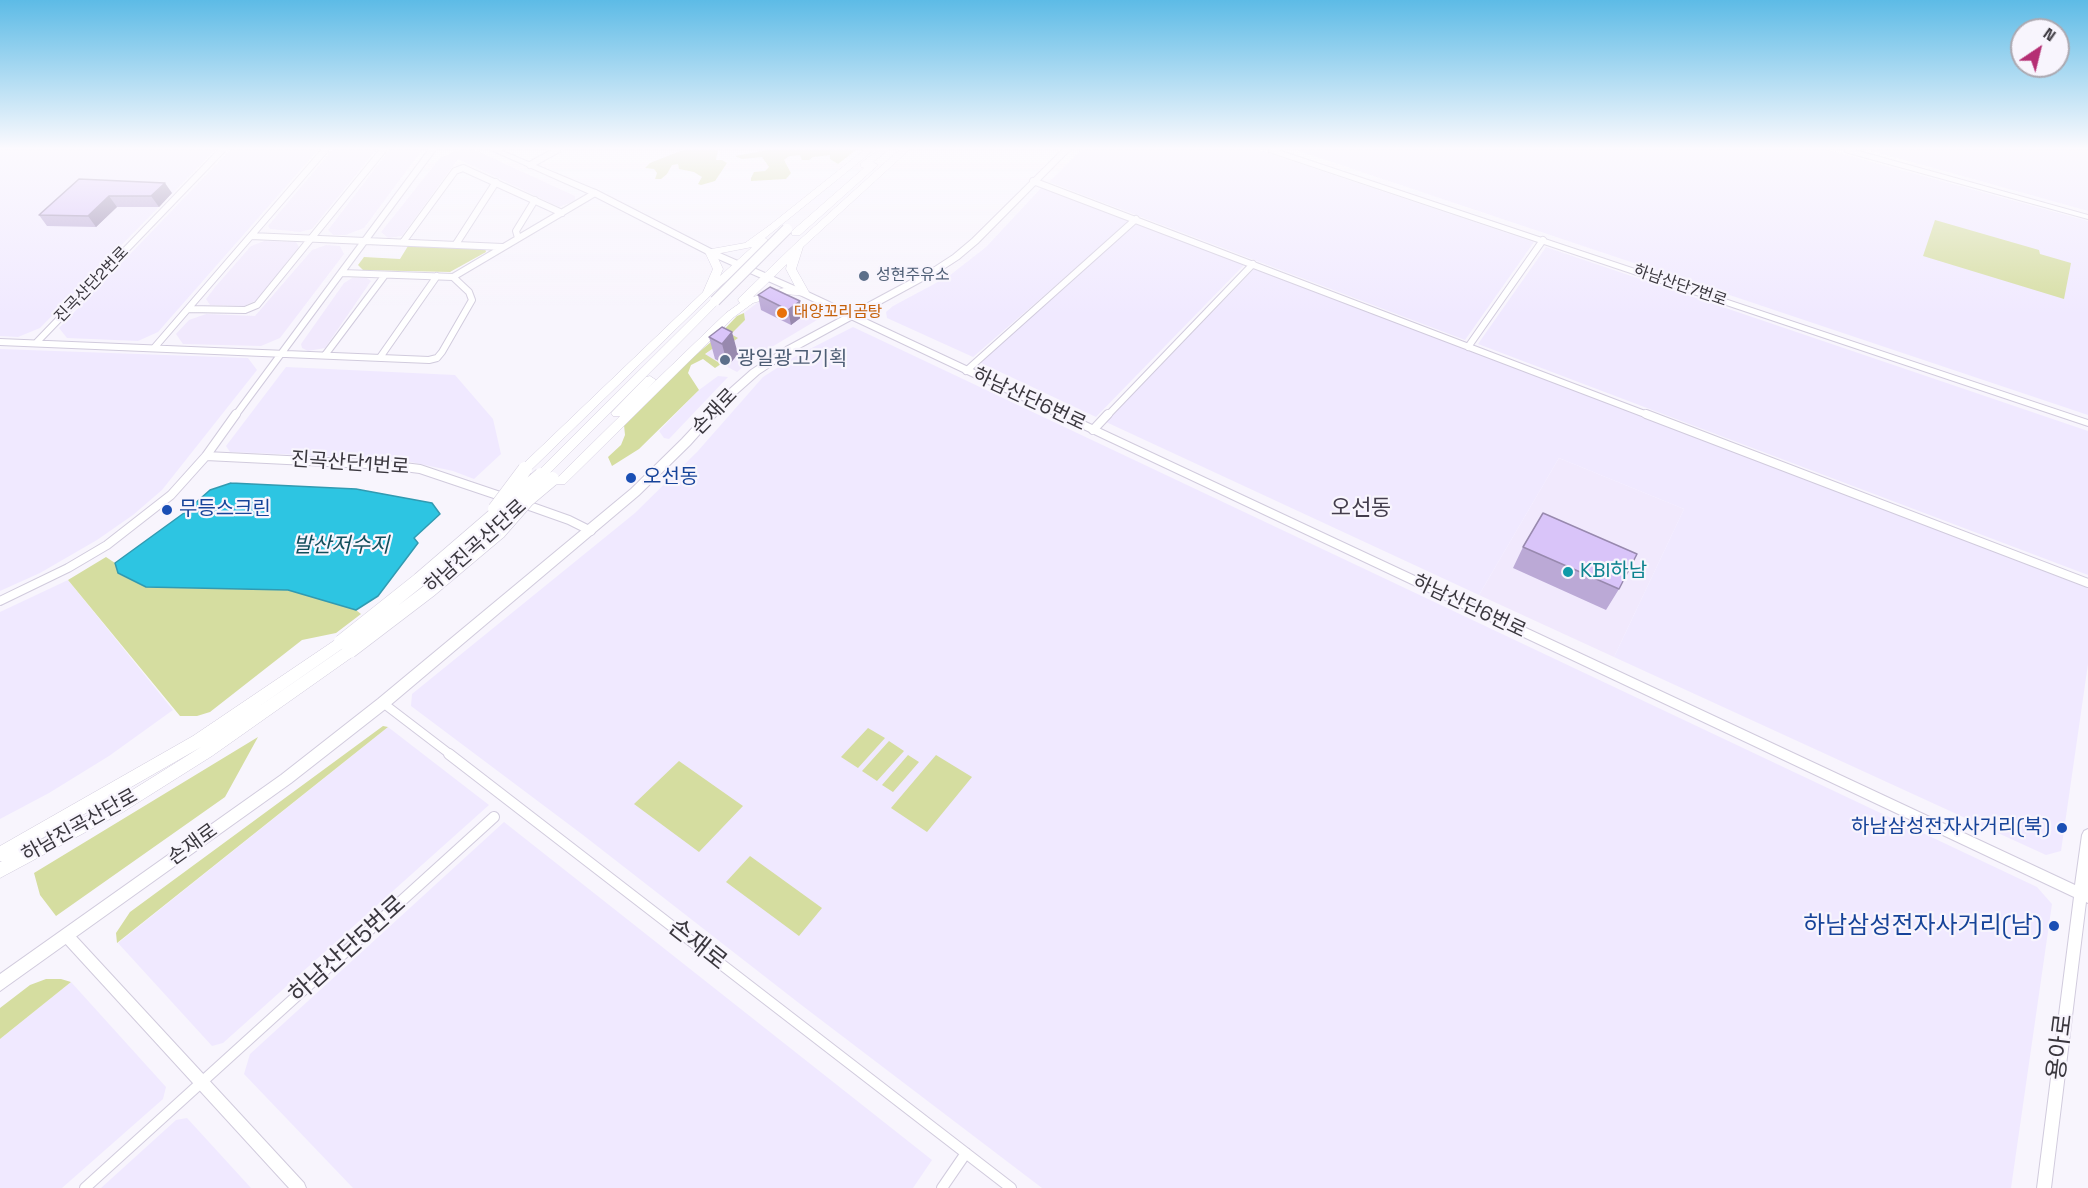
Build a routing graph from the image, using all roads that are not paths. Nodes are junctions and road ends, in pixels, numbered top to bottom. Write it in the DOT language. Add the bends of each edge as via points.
graph roads {
  1 [pos="169,205"];
  2 [pos="277,205"];
  3 [pos="338,205"];
  4 [pos="391,205"];
  5 [pos="430,205"];
  6 [pos="481,205"];
  7 [pos="532,205"];
  8 [pos="546,205"];
  9 [pos="574,205"];
  10 [pos="619,205"];
  11 [pos="801,205"];
  12 [pos="820,205"];
  13 [pos="824,205"];
  14 [pos="843,205"];
  15 [pos="1009,205"];
  16 [pos="1099,205"];
  17 [pos="1439,205"];
  18 [pos="2047,205"];
  19 [pos="562,213"];
  20 [pos="2088,217"];
  21 [pos="1136,219"];
  22 [pos="774,227"];
  23 [pos="791,231"];
  24 [pos="251,236"];
  25 [pos="312,238"];
  26 [pos="518,238"];
  27 [pos="366,240"];
  28 [pos="1543,240"];
  29 [pos="404,242"];
  30 [pos="456,244"];
  31 [pos="799,246"];
  32 [pos="503,247"];
  33 [pos="710,252"];
  34 [pos="1253,264"];
  35 [pos="740,265"];
  36 [pos="342,273"];
  37 [pos="385,275"];
  38 [pos="437,276"];
  39 [pos="453,277"];
  40 [pos="767,278"];
  41 [pos="805,294"];
  42 [pos="715,300"];
  43 [pos="189,309"];
  44 [pos="730,315"];
  45 [pos="850,316"];
  46 [pos="0,342"];
  47 [pos="36,343"];
  48 [pos="1468,347"];
  49 [pos="154,348"];
  50 [pos="279,354"];
  51 [pos="325,355"];
  52 [pos="381,356"];
  53 [pos="966,370"];
  54 [pos="2088,423"];
  55 [pos="1093,430"];
  56 [pos="206,456"];
  57 [pos="551,478"];
  58 [pos="484,524"];
  59 [pos="591,531"];
  60 [pos="2088,583"];
  61 [pos="0,601"];
  62 [pos="345,647"];
  63 [pos="383,703"];
  64 [pos="494,817"];
  65 [pos="2088,835"];
  66 [pos="0,854"];
  67 [pos="0,870"];
  68 [pos="2084,895"];
  69 [pos="67,936"];
  70 [pos="0,983"];
  71 [pos="202,1082"];
  72 [pos="966,1153"];
  73 [pos="85,1188"];
  74 [pos="299,1188"];
  75 [pos="942,1188"];
  76 [pos="1011,1188"];
  77 [pos="2044,1188"];
  1 -- 47 [label="street, 진곡산단2번로"];
  2 -- 24 [label="street"];
  3 -- 25 [label="street"];
  4 -- 27 [label="street"];
  5 -- 29 [label="street"];
  6 -- 30 [label="street"];
  7 -- 26 [label="street" via="516,231"];
  8 -- 19 [label="street"];
  9 -- 19 [label="street"];
  10 -- 33 [label="street, 하남산단6번로"];
  11 -- 22 [label="highway"];
  12 -- 23 [label="highway, 하남진곡산단로"];
  13 -- 23 [label="highway, 하남진곡산단로"];
  14 -- 31 [label="highway"];
  15 -- 45 [label="main road, 손재로" via="956,257"];
  16 -- 21 [label="street"];
  17 -- 28 [label="street, 하남산단7번로"];
  18 -- 20 [label="street"];
  19 -- 26 [label="street"];
  21 -- 34 [label="street"];
  21 -- 53 [label="street"];
  22 -- 33 [label="highway" via="748,245"];
  22 -- 35 [label="highway"];
  23 -- 42 [label="highway, 하남진곡산단로"];
  24 -- 25 [label="street"];
  24 -- 43 [label="street"];
  25 -- 27 [label="street"];
  25 -- 43 [label="street" via="253,308"];
  26 -- 32 [label="street"];
  27 -- 29 [label="street"];
  27 -- 36 [label="street"];
  28 -- 48 [label="street"];
  28 -- 54 [label="street, 하남산단7번로"];
  29 -- 30 [label="street"];
  30 -- 32 [label="street"];
  31 -- 40 [label="highway"];
  31 -- 41 [label="highway" via="791,269"];
  32 -- 39 [label="street"];
  33 -- 35 [label="street, 하남산단6번로"];
  33 -- 42 [label="highway" via="718,269"];
  34 -- 48 [label="street"];
  34 -- 55 [label="street"];
  35 -- 40 [label="street, 하남산단6번로"];
  35 -- 42 [label="highway"];
  36 -- 37 [label="street"];
  36 -- 50 [label="street"];
  37 -- 38 [label="street"];
  37 -- 51 [label="street"];
  38 -- 39 [label="street"];
  38 -- 52 [label="street"];
  39 -- 52 [label="street, 진곡산단2번로" via="472,300 437,358"];
  40 -- 41 [label="street, 하남산단6번로"];
  40 -- 44 [label="highway"];
  41 -- 44 [label="highway" via="769,294 749,301"];
  41 -- 45 [label="street, 하남산단6번로"];
  42 -- 57 [label="highway, 하남진곡산단로"];
  42 -- 58 [label="highway, bridge" via="525,470"];
  43 -- 49 [label="street"];
  44 -- 57 [label="highway"];
  45 -- 53 [label="street, 하남산단6번로"];
  45 -- 59 [label="main road, 손재로" via="755,372"];
  46 -- 47 [label="street, 진곡산단2번로"];
  47 -- 49 [label="street, 진곡산단2번로"];
  48 -- 60 [label="street"];
  49 -- 50 [label="street, 진곡산단2번로"];
  50 -- 51 [label="street, 진곡산단2번로"];
  50 -- 56 [label="street"];
  51 -- 52 [label="street, 진곡산단2번로"];
  53 -- 55 [label="street, 하남산단6번로"];
  55 -- 68 [label="street, 하남산단6번로"];
  56 -- 59 [label="street, 진곡산단1번로" via="420,469"];
  56 -- 61 [label="street" via="171,495 107,546"];
  57 -- 58 [label="highway, 하남진곡산단로, bridge"];
  57 -- 62 [label="highway, 하남진곡산단로, bridge" via="499,532 430,590"];
  58 -- 62 [label="highway, 하남진곡산단로, bridge"];
  59 -- 63 [label="main road, 손재로"];
  62 -- 66 [label="highway, 하남진곡산단로" via="198,741"];
  62 -- 67 [label="highway, 하남진곡산단로" via="207,751 128,801"];
  63 -- 69 [label="main road, 손재로"];
  63 -- 72 [label="street, 손재로"];
  64 -- 71 [label="street, 하남산단5번로"];
  65 -- 68 [label="street, 용아로"];
  68 -- 77 [label="street, 용아로"];
  69 -- 70 [label="main road, 손재로"];
  69 -- 71 [label="street"];
  71 -- 73 [label="street, 하남산단5번로"];
  71 -- 74 [label="street"];
  72 -- 75 [label="street"];
  72 -- 76 [label="street, 손재로"];
}
